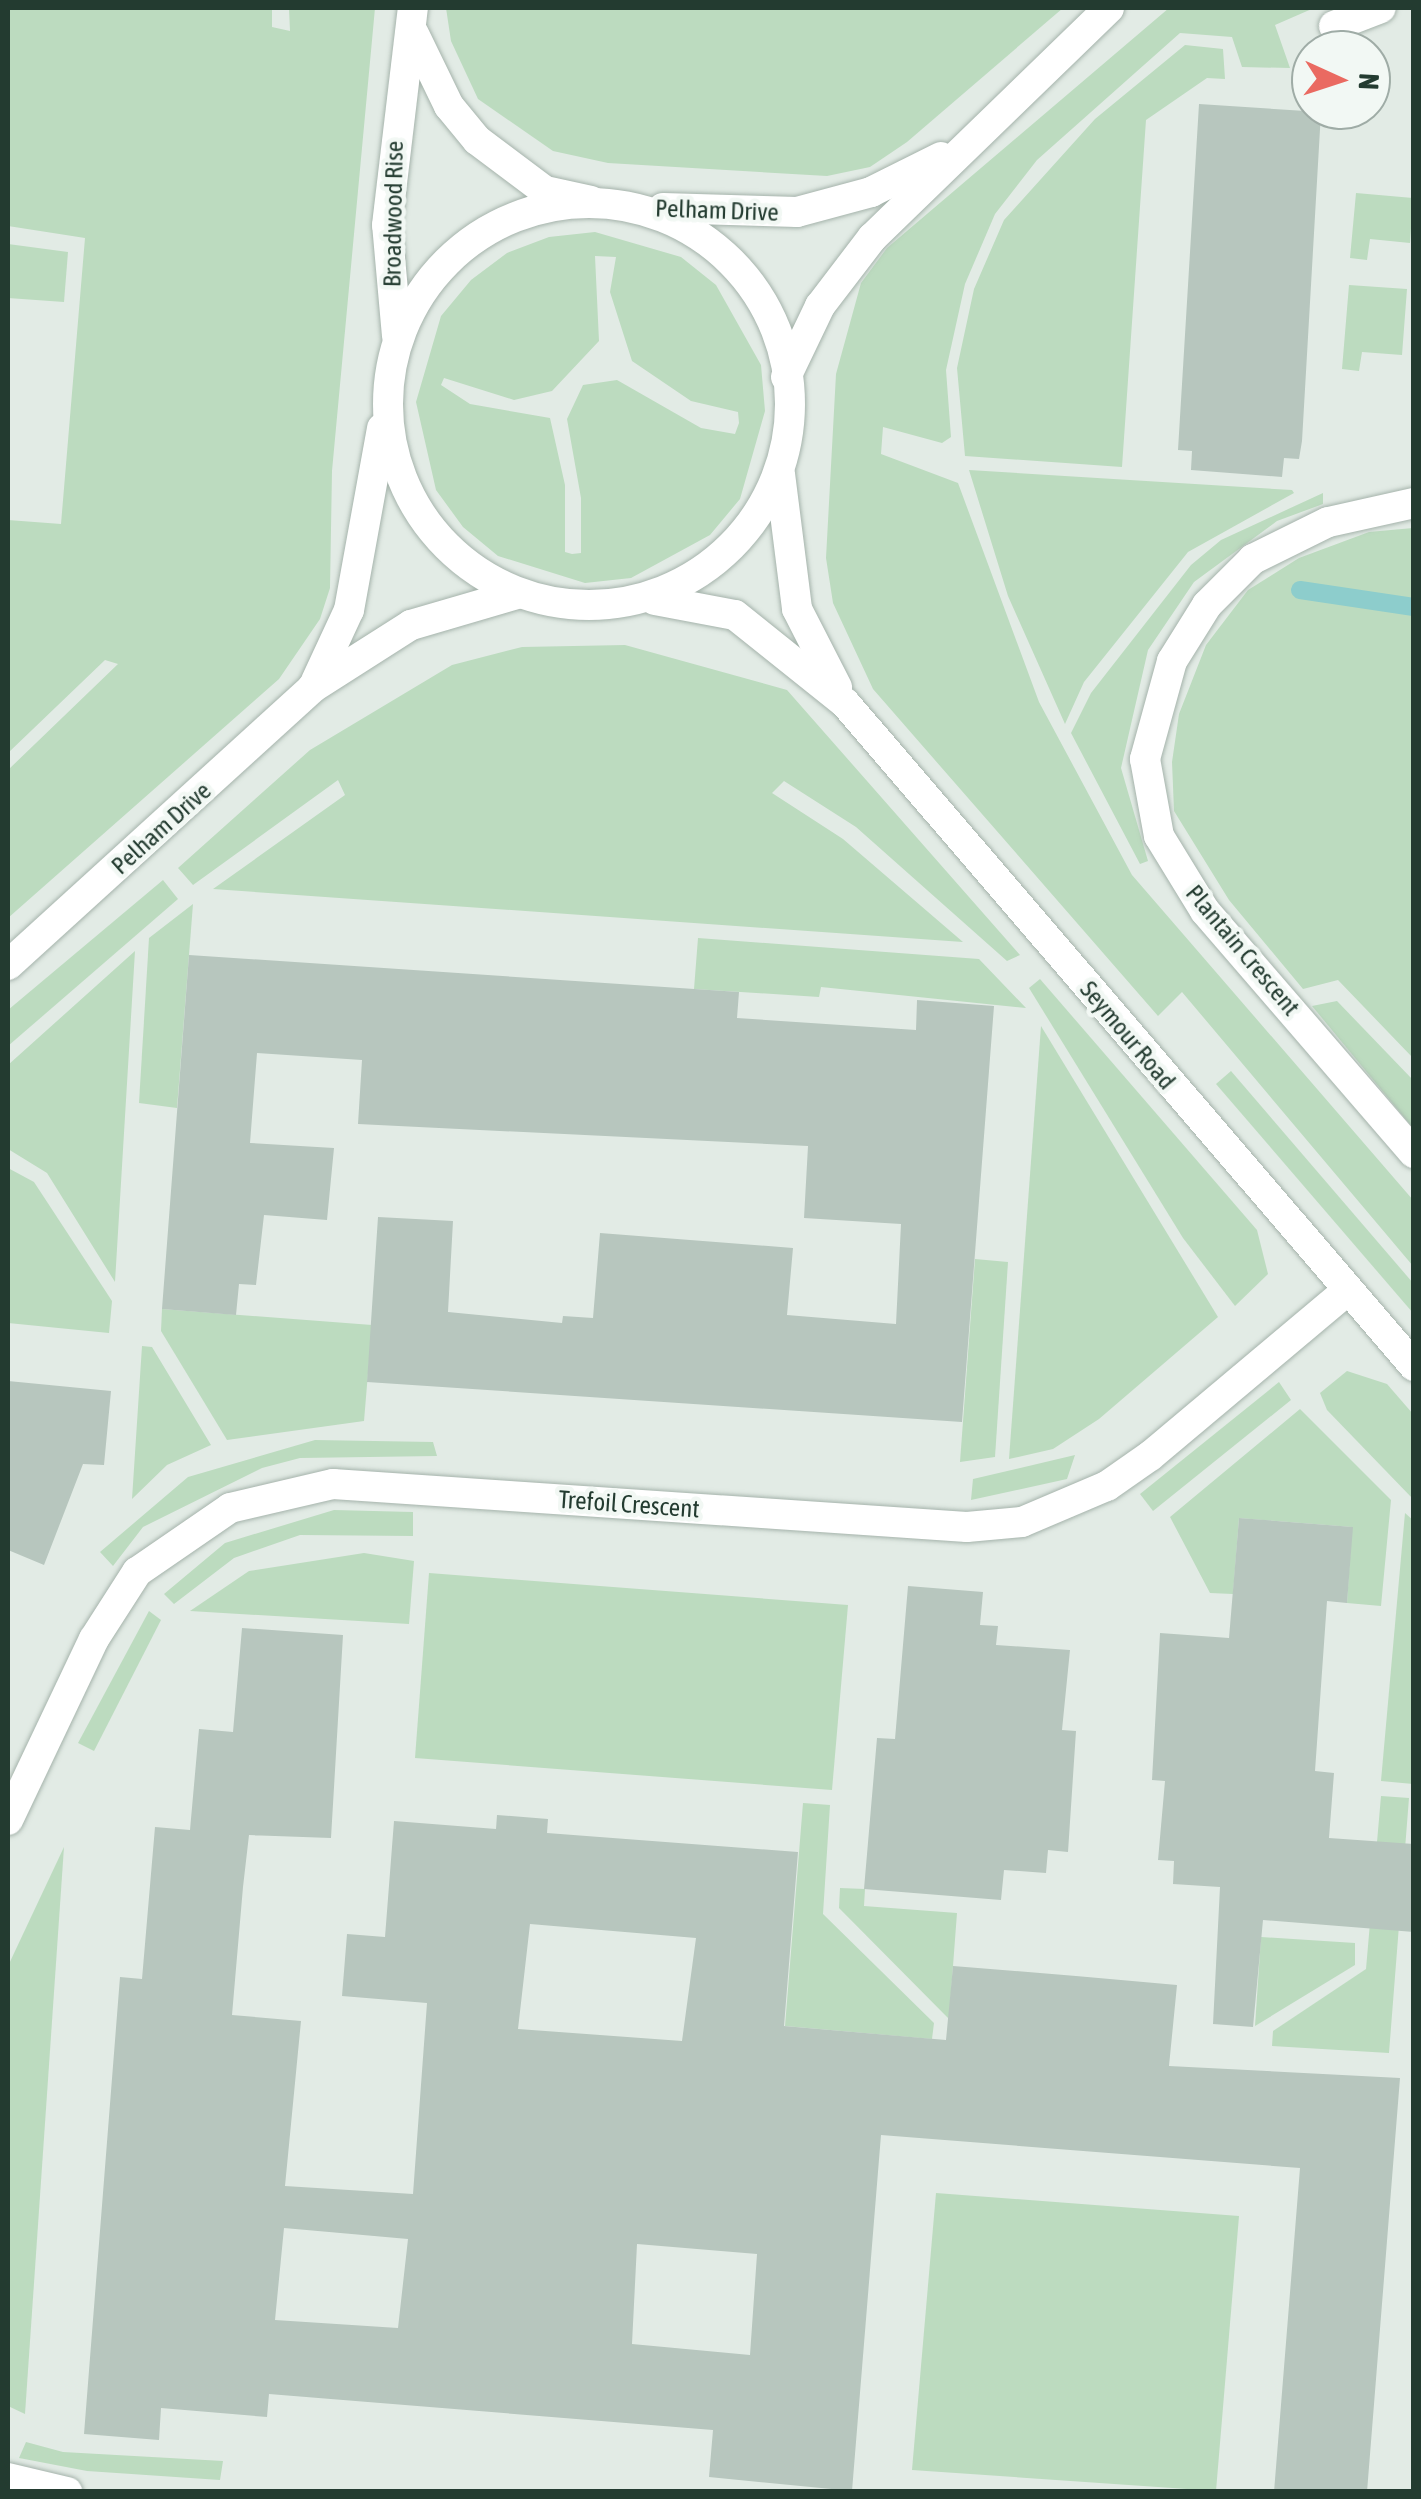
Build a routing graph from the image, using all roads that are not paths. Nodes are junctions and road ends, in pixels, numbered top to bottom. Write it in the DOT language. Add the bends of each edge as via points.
graph roads {
  1 [pos="1110,8"];
  2 [pos="1382,8"];
  3 [pos="414,21"];
  4 [pos="1334,26"];
  5 [pos="964,145"];
  6 [pos="591,201"];
  7 [pos="636,206"];
  8 [pos="398,336"];
  9 [pos="786,377"];
  10 [pos="388,384"];
  11 [pos="780,471"];
  12 [pos="1414,503"];
  13 [pos="517,594"];
  14 [pos="656,600"];
  15 [pos="312,688"];
  16 [pos="845,703"];
  17 [pos="8,965"];
  18 [pos="1414,1152"];
  19 [pos="1348,1290"];
  20 [pos="1414,1366"];
  21 [pos="8,1820"];
  22 [pos="8,2478"];
  23 [pos="66,2492"];
  1 -- 5 [label="street, Pelham Drive"];
  2 -- 4 [label="street"];
  3 -- 6 [label="street, Broadwood Rise" via="449,106 477,140 546,191"];
  3 -- 8 [label="street, Broadwood Rise" via="390,174 389,290"];
  5 -- 7 [label="street, Pelham Drive" via="872,192 797,212"];
  5 -- 9 [label="street, Pelham Drive" via="836,281"];
  6 -- 7 [label="street"];
  6 -- 8 [label="street" via="528,211 464,244 416,300"];
  7 -- 9 [label="street" via="696,232 730,258 767,307"];
  8 -- 10 [label="street"];
  9 -- 11 [label="street" via="790,418"];
  10 -- 13 [label="street" via="395,457 412,498 447,546"];
  10 -- 15 [label="street, Pelham Drive" via="360,566 336,648"];
  11 -- 14 [label="street" via="742,536"];
  11 -- 16 [label="street, Seymour Road" via="797,609"];
  12 -- 18 [label="street, Plantain Crescent" via="1328,522 1254,559 1206,606 1172,661 1145,759 1159,836 1206,912"];
  13 -- 14 [label="street, Seymour Road" via="580,605"];
  13 -- 15 [label="street, Pelham Drive" via="411,625"];
  14 -- 16 [label="street, Seymour Road" via="735,616"];
  15 -- 17 [label="street, Pelham Drive"];
  16 -- 19 [label="street, Seymour Road"];
  19 -- 20 [label="street, Seymour Road"];
  19 -- 21 [label="street, Trefoil Crescent" via="1150,1456 1076,1502 1022,1522 966,1528 333,1484 230,1508 137,1572 94,1639"];
  22 -- 23 [label="street"];
}
